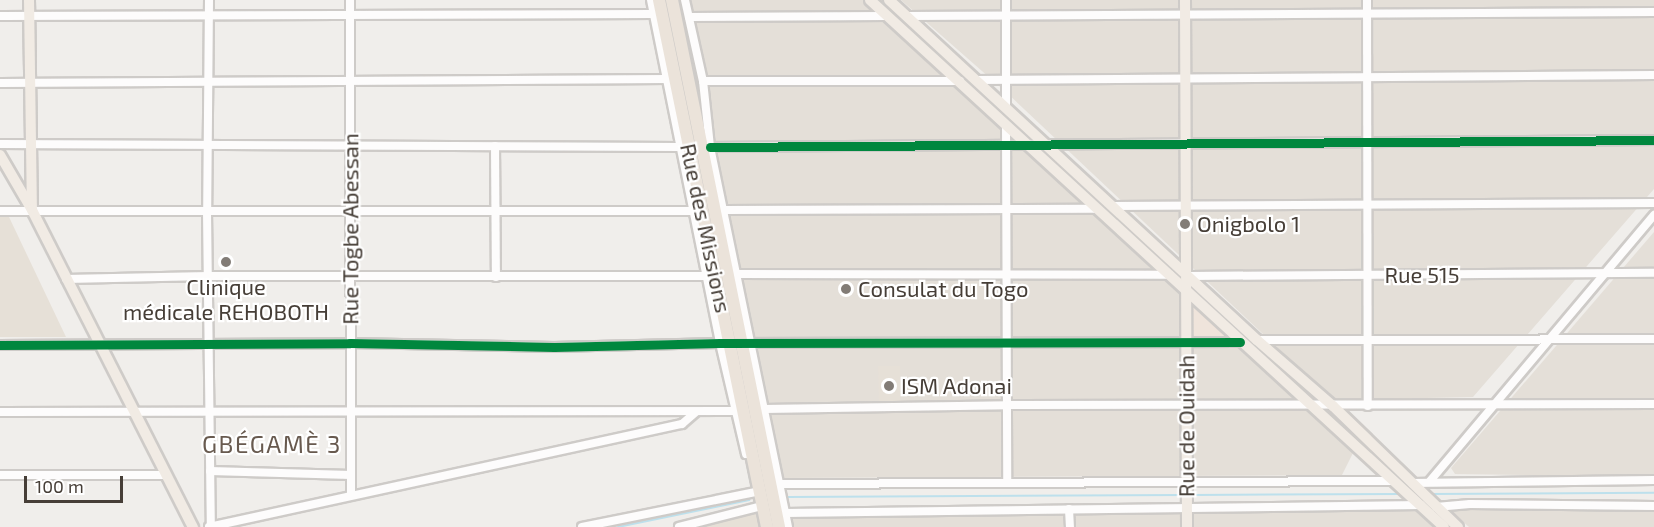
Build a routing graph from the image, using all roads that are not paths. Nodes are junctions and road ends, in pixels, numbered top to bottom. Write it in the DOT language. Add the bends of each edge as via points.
graph roads {
  1 [pos="29,0"];
  2 [pos="209,0"];
  3 [pos="350,0"];
  4 [pos="651,0"];
  5 [pos="659,0"];
  6 [pos="672,0"];
  7 [pos="685,0"];
  8 [pos="870,0"];
  9 [pos="889,0"];
  10 [pos="1005,0"];
  11 [pos="1185,0"];
  12 [pos="1367,0"];
  13 [pos="1654,12"];
  14 [pos="1367,13"];
  15 [pos="654,14"];
  16 [pos="1185,14"];
  17 [pos="208,15"];
  18 [pos="350,15"];
  19 [pos="1006,15"];
  20 [pos="0,16"];
  21 [pos="30,16"];
  22 [pos="887,16"];
  23 [pos="906,16"];
  24 [pos="689,17"];
  25 [pos="1654,75"];
  26 [pos="1185,78"];
  27 [pos="1368,78"];
  28 [pos="667,79"];
  29 [pos="976,80"];
  30 [pos="1006,80"];
  31 [pos="704,81"];
  32 [pos="961,81"];
  33 [pos="350,82"];
  34 [pos="0,83"];
  35 [pos="30,83"];
  36 [pos="208,83"];
  37 [pos="1006,108"];
  38 [pos="1006,123"];
  39 [pos="1654,140"];
  40 [pos="1366,142"];
  41 [pos="1185,143"];
  42 [pos="0,144"];
  43 [pos="1006,144"];
  44 [pos="1030,144"];
  45 [pos="1046,144"];
  46 [pos="30,145"];
  47 [pos="206,146"];
  48 [pos="350,146"];
  49 [pos="495,146"];
  50 [pos="680,147"];
  51 [pos="710,147"];
  52 [pos="0,155"];
  53 [pos="1654,203"];
  54 [pos="1367,205"];
  55 [pos="1112,206"];
  56 [pos="1185,206"];
  57 [pos="1006,209"];
  58 [pos="1097,209"];
  59 [pos="0,210"];
  60 [pos="32,210"];
  61 [pos="350,210"];
  62 [pos="495,210"];
  63 [pos="693,210"];
  64 [pos="723,210"];
  65 [pos="207,212"];
  66 [pos="1654,215"];
  67 [pos="1654,273"];
  68 [pos="737,274"];
  69 [pos="1187,274"];
  70 [pos="1605,274"];
  71 [pos="1170,275"];
  72 [pos="1367,275"];
  73 [pos="208,276"];
  74 [pos="708,276"];
  75 [pos="1007,276"];
  76 [pos="350,277"];
  77 [pos="496,277"];
  78 [pos="66,279"];
  79 [pos="1185,290"];
  80 [pos="1369,339"];
  81 [pos="1654,339"];
  82 [pos="1257,340"];
  83 [pos="1549,340"];
  84 [pos="1186,342"];
  85 [pos="1240,342"];
  86 [pos="350,343"];
  87 [pos="736,343"];
  88 [pos="1007,343"];
  89 [pos="99,344"];
  90 [pos="0,345"];
  91 [pos="210,345"];
  92 [pos="1654,404"];
  93 [pos="1007,405"];
  94 [pos="1311,406"];
  95 [pos="1333,406"];
  96 [pos="1368,406"];
  97 [pos="1493,406"];
  98 [pos="1186,407"];
  99 [pos="764,409"];
  100 [pos="736,411"];
  101 [pos="0,412"];
  102 [pos="134,412"];
  103 [pos="210,412"];
  104 [pos="351,412"];
  105 [pos="696,412"];
  106 [pos="210,471"];
  107 [pos="0,474"];
  108 [pos="166,475"];
  109 [pos="351,475"];
  110 [pos="1654,480"];
  111 [pos="1187,481"];
  112 [pos="1394,481"];
  113 [pos="1430,481"];
  114 [pos="1007,483"];
  115 [pos="1412,483"];
  116 [pos="778,484"];
  117 [pos="755,492"];
  118 [pos="351,494"];
  119 [pos="1421,505"];
  120 [pos="1654,506"];
  121 [pos="758,507"];
  122 [pos="1187,507"];
  123 [pos="1069,509"];
  124 [pos="784,513"];
  125 [pos="1433,516"];
  126 [pos="193,527"];
  127 [pos="210,527"];
  128 [pos="582,527"];
  129 [pos="679,527"];
  130 [pos="762,527"];
  131 [pos="767,527"];
  132 [pos="779,527"];
  133 [pos="788,527"];
  134 [pos="1070,527"];
  135 [pos="1187,527"];
  136 [pos="1444,527"];
  137 [pos="1458,527"];
  1 -- 21 [label="main road"];
  2 -- 17 [label="street"];
  3 -- 18 [label="street, Rue Togbe Abessan"];
  4 -- 15 [label="street"];
  5 -- 87 [label="highway, Rue des Missions"];
  6 -- 87 [label="highway, Rue des Missions"];
  7 -- 24 [label="street"];
  8 -- 22 [label="main road"];
  9 -- 23 [label="main road"];
  10 -- 19 [label="street"];
  11 -- 16 [label="main road, Rue de Ouidah"];
  12 -- 14 [label="street"];
  13 -- 14 [label="street"];
  14 -- 16 [label="street"];
  14 -- 27 [label="street"];
  15 -- 18 [label="street"];
  15 -- 28 [label="street"];
  16 -- 19 [label="street"];
  16 -- 26 [label="main road, Rue de Ouidah"];
  17 -- 18 [label="street"];
  17 -- 21 [label="street"];
  17 -- 36 [label="street"];
  18 -- 33 [label="street, Rue Togbe Abessan"];
  19 -- 23 [label="street"];
  19 -- 30 [label="street"];
  20 -- 21 [label="street"];
  21 -- 35 [label="main road"];
  22 -- 24 [label="street"];
  22 -- 32 [label="main road"];
  23 -- 29 [label="main road"];
  24 -- 31 [label="street"];
  25 -- 27 [label="street"];
  26 -- 27 [label="street"];
  26 -- 30 [label="street"];
  26 -- 41 [label="main road, Rue de Ouidah"];
  27 -- 40 [label="street"];
  28 -- 33 [label="street"];
  28 -- 50 [label="street"];
  29 -- 30 [label="street"];
  29 -- 37 [label="main road"];
  30 -- 37 [label="street"];
  31 -- 32 [label="street"];
  31 -- 51 [label="street"];
  32 -- 38 [label="main road"];
  33 -- 36 [label="street"];
  33 -- 48 [label="street, Rue Togbe Abessan"];
  34 -- 35 [label="street"];
  35 -- 36 [label="street"];
  35 -- 46 [label="main road"];
  36 -- 47 [label="street"];
  37 -- 45 [label="main road"];
  38 -- 43 [label="street"];
  38 -- 44 [label="main road"];
  39 -- 40 [label="street"];
  40 -- 41 [label="street"];
  40 -- 54 [label="street"];
  41 -- 45 [label="street"];
  41 -- 56 [label="main road, Rue de Ouidah"];
  42 -- 46 [label="street"];
  43 -- 44 [label="street"];
  43 -- 51 [label="street"];
  43 -- 57 [label="street"];
  44 -- 45 [label="street"];
  44 -- 58 [label="main road"];
  45 -- 55 [label="main road"];
  46 -- 47 [label="street"];
  46 -- 60 [label="main road"];
  47 -- 48 [label="street"];
  47 -- 65 [label="street"];
  48 -- 49 [label="street"];
  48 -- 61 [label="street, Rue Togbe Abessan"];
  49 -- 50 [label="street"];
  49 -- 62 [label="street"];
  50 -- 63 [label="street"];
  51 -- 64 [label="street"];
  52 -- 60 [label="main road"];
  53 -- 54 [label="street"];
  54 -- 56 [label="street"];
  54 -- 72 [label="street"];
  55 -- 56 [label="street"];
  55 -- 69 [label="main road"];
  56 -- 69 [label="main road, Rue de Ouidah"];
  57 -- 58 [label="street"];
  57 -- 64 [label="street"];
  57 -- 75 [label="street"];
  58 -- 71 [label="main road"];
  59 -- 60 [label="street"];
  60 -- 65 [label="street"];
  60 -- 78 [label="main road"];
  61 -- 62 [label="street"];
  61 -- 65 [label="street"];
  61 -- 76 [label="street, Rue Togbe Abessan"];
  62 -- 63 [label="street"];
  62 -- 77 [label="street"];
  63 -- 74 [label="street"];
  64 -- 68 [label="street"];
  65 -- 73 [label="street"];
  66 -- 70 [label="street"];
  67 -- 70 [label="street, Rue 515"];
  68 -- 75 [label="street"];
  68 -- 87 [label="street"];
  69 -- 72 [label="street, Rue 515"];
  69 -- 79 [label="main road, Rue de Ouidah"];
  69 -- 82 [label="main road"];
  70 -- 72 [label="street, Rue 515"];
  70 -- 83 [label="street"];
  71 -- 75 [label="street"];
  71 -- 79 [label="main road"];
  72 -- 80 [label="street"];
  73 -- 76 [label="street"];
  73 -- 78 [label="street"];
  73 -- 91 [label="street"];
  74 -- 77 [label="street"];
  74 -- 87 [label="street"];
  75 -- 88 [label="street"];
  76 -- 77 [label="street"];
  76 -- 86 [label="street, Rue Togbe Abessan"];
  78 -- 89 [label="main road"];
  79 -- 84 [label="main road, Rue de Ouidah"];
  79 -- 85 [label="main road"];
  80 -- 82 [label="street"];
  80 -- 83 [label="street"];
  80 -- 96 [label="street"];
  81 -- 83 [label="street"];
  82 -- 95 [label="main road"];
  83 -- 97 [label="street"];
  84 -- 85 [label="street"];
  84 -- 88 [label="street"];
  84 -- 98 [label="main road, Rue de Ouidah"];
  85 -- 94 [label="main road"];
  86 -- 87 [label="street" via="554,347"];
  86 -- 91 [label="street"];
  86 -- 104 [label="street, Rue Togbe Abessan"];
  87 -- 88 [label="street"];
  87 -- 99 [label="street"];
  87 -- 100 [label="street"];
  87 -- 131 [label="highway, Rue des Missions"];
  87 -- 132 [label="highway, Rue des Missions"];
  88 -- 93 [label="street"];
  89 -- 90 [label="street"];
  89 -- 91 [label="street"];
  89 -- 102 [label="main road"];
  91 -- 103 [label="street"];
  92 -- 97 [label="street"];
  93 -- 98 [label="street"];
  93 -- 99 [label="street"];
  93 -- 114 [label="street"];
  94 -- 95 [label="street"];
  94 -- 98 [label="street"];
  94 -- 112 [label="main road"];
  95 -- 96 [label="street"];
  95 -- 115 [label="main road"];
  96 -- 97 [label="street"];
  97 -- 113 [label="street"];
  98 -- 111 [label="main road, Rue de Ouidah"];
  99 -- 116 [label="street"];
  100 -- 105 [label="street"];
  100 -- 117 [label="street"];
  101 -- 102 [label="street"];
  102 -- 103 [label="street"];
  102 -- 108 [label="main road"];
  103 -- 104 [label="street"];
  103 -- 106 [label="street"];
  104 -- 105 [label="street"];
  104 -- 109 [label="street, Rue Togbe Abessan"];
  105 -- 118 [label="street" via="682,424"];
  106 -- 109 [label="street"];
  106 -- 127 [label="street"];
  107 -- 108 [label="street"];
  108 -- 126 [label="main road"];
  109 -- 118 [label="street, Rue Togbe Abessan"];
  110 -- 113 [label="street"];
  111 -- 112 [label="street"];
  111 -- 114 [label="street"];
  111 -- 122 [label="main road, Rue de Ouidah"];
  112 -- 119 [label="main road"];
  113 -- 115 [label="street"];
  114 -- 116 [label="street"];
  115 -- 125 [label="main road"];
  116 -- 124 [label="street"];
  117 -- 121 [label="street"];
  117 -- 128 [label="street"];
  118 -- 127 [label="street"];
  119 -- 122 [label="street"];
  119 -- 125 [label="main road"];
  120 -- 125 [label="street" via="1470,504"];
  121 -- 129 [label="street"];
  121 -- 130 [label="street"];
  122 -- 123 [label="street"];
  122 -- 135 [label="main road, Rue de Ouidah"];
  123 -- 124 [label="street"];
  123 -- 134 [label="street"];
  124 -- 133 [label="street"];
  125 -- 136 [label="main road"];
  125 -- 137 [label="main road"];
}
